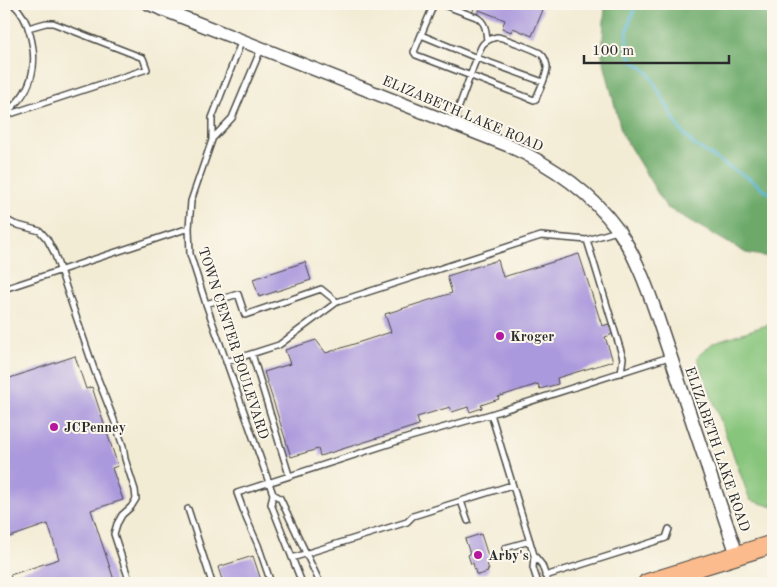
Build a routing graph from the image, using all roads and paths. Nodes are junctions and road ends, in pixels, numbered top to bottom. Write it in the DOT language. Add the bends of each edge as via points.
graph roads {
  1 [pos="13,4"];
  2 [pos="149,4"];
  3 [pos="434,4"];
  4 [pos="441,4"];
  5 [pos="28,28"];
  6 [pos="421,35"];
  7 [pos="242,40"];
  8 [pos="487,41"];
  9 [pos="262,48"];
  10 [pos="477,58"];
  11 [pos="471,76"];
  12 [pos="542,82"];
  13 [pos="4,115"];
  14 [pos="453,123"];
  15 [pos="212,140"];
  16 [pos="4,217"];
  17 [pos="189,228"];
  18 [pos="618,231"];
  19 [pos="587,240"];
  20 [pos="61,270"];
  21 [pos="4,289"];
  22 [pos="337,302"];
  23 [pos="206,304"];
  24 [pos="252,354"];
  25 [pos="671,357"];
  26 [pos="226,362"];
  27 [pos="621,372"];
  28 [pos="490,414"];
  29 [pos="289,475"];
  30 [pos="268,482"];
  31 [pos="512,485"];
  32 [pos="273,494"];
  33 [pos="461,501"];
  34 [pos="188,509"];
  35 [pos="468,521"];
  36 [pos="669,529"];
  37 [pos="530,541"];
  38 [pos="773,544"];
  39 [pos="505,548"];
  40 [pos="306,554"];
  41 [pos="534,555"];
  42 [pos="737,555"];
  43 [pos="292,558"];
  44 [pos="546,576"];
  45 [pos="130,583"];
  46 [pos="211,583"];
  47 [pos="270,583"];
  48 [pos="302,583"];
  49 [pos="320,583"];
  50 [pos="538,583"];
  51 [pos="548,583"];
  52 [pos="647,583"];
  1 -- 5 [label="lane"];
  2 -- 7 [label="street, ELIZABETH LAKE ROAD"];
  3 -- 6 [label="lane"];
  4 -- 8 [label="lane" via="480,19 485,26"];
  5 -- 13 [label="lane" via="34,49 32,75 23,95"];
  5 -- 13 [label="lane" via="53,23 143,58 147,69"];
  6 -- 10 [label="lane"];
  6 -- 11 [label="lane" via="414,52 416,55"];
  7 -- 9 [label="street, ELIZABETH LAKE ROAD"];
  7 -- 15 [label="lane, TOWN CENTER BOULEVARD" via="212,118"];
  8 -- 10 [label="lane"];
  8 -- 12 [label="lane" via="500,37 541,54 547,67"];
  9 -- 14 [label="street, ELIZABETH LAKE ROAD"];
  9 -- 15 [label="lane, TOWN CENTER BOULEVARD" via="232,118"];
  10 -- 11 [label="lane"];
  10 -- 12 [label="lane"];
  11 -- 12 [label="lane" via="534,100"];
  11 -- 14 [label="lane"];
  14 -- 18 [label="street, ELIZABETH LAKE ROAD" via="522,152 556,171 594,202"];
  15 -- 17 [label="lane, TOWN CENTER BOULEVARD" via="191,201"];
  16 -- 20 [label="lane" via="14,224 40,231 47,238"];
  17 -- 20 [label="lane"];
  17 -- 23 [label="lane, TOWN CENTER BOULEVARD" via="190,254"];
  18 -- 19 [label="lane"];
  18 -- 25 [label="street, ELIZABETH LAKE ROAD" via="643,277"];
  19 -- 22 [label="lane" via="541,236"];
  19 -- 27 [label="lane" via="623,358"];
  20 -- 21 [label="lane"];
  20 -- 45 [label="lane" via="123,446 135,490 136,499 122,515 114,534"];
  22 -- 23 [label="lane" via="321,290 245,315 238,294"];
  22 -- 24 [label="lane" via="279,345"];
  23 -- 26 [label="lane, TOWN CENTER BOULEVARD"];
  24 -- 26 [label="lane"];
  24 -- 29 [label="lane"];
  25 -- 27 [label="lane"];
  25 -- 42 [label="street, ELIZABETH LAKE ROAD"];
  26 -- 30 [label="lane, TOWN CENTER BOULEVARD"];
  27 -- 28 [label="lane"];
  28 -- 29 [label="lane"];
  28 -- 31 [label="lane"];
  29 -- 30 [label="lane"];
  30 -- 32 [label="lane, TOWN CENTER BOULEVARD"];
  30 -- 47 [label="lane" via="237,493"];
  31 -- 33 [label="lane"];
  31 -- 37 [label="lane"];
  32 -- 40 [label="lane, TOWN CENTER BOULEVARD" via="280,498"];
  32 -- 43 [label="lane, TOWN CENTER BOULEVARD" via="271,504"];
  33 -- 35 [label="lane"];
  33 -- 40 [label="lane"];
  34 -- 46 [label="lane"];
  36 -- 44 [label="lane" via="666,538"];
  37 -- 39 [label="lane"];
  37 -- 41 [label="lane"];
  38 -- 42 [label="highway"];
  40 -- 43 [label="lane"];
  40 -- 49 [label="lane, TOWN CENTER BOULEVARD"];
  41 -- 44 [label="lane"];
  41 -- 50 [label="lane"];
  42 -- 52 [label="highway"];
  43 -- 48 [label="lane, TOWN CENTER BOULEVARD"];
  44 -- 51 [label="lane"];
}
